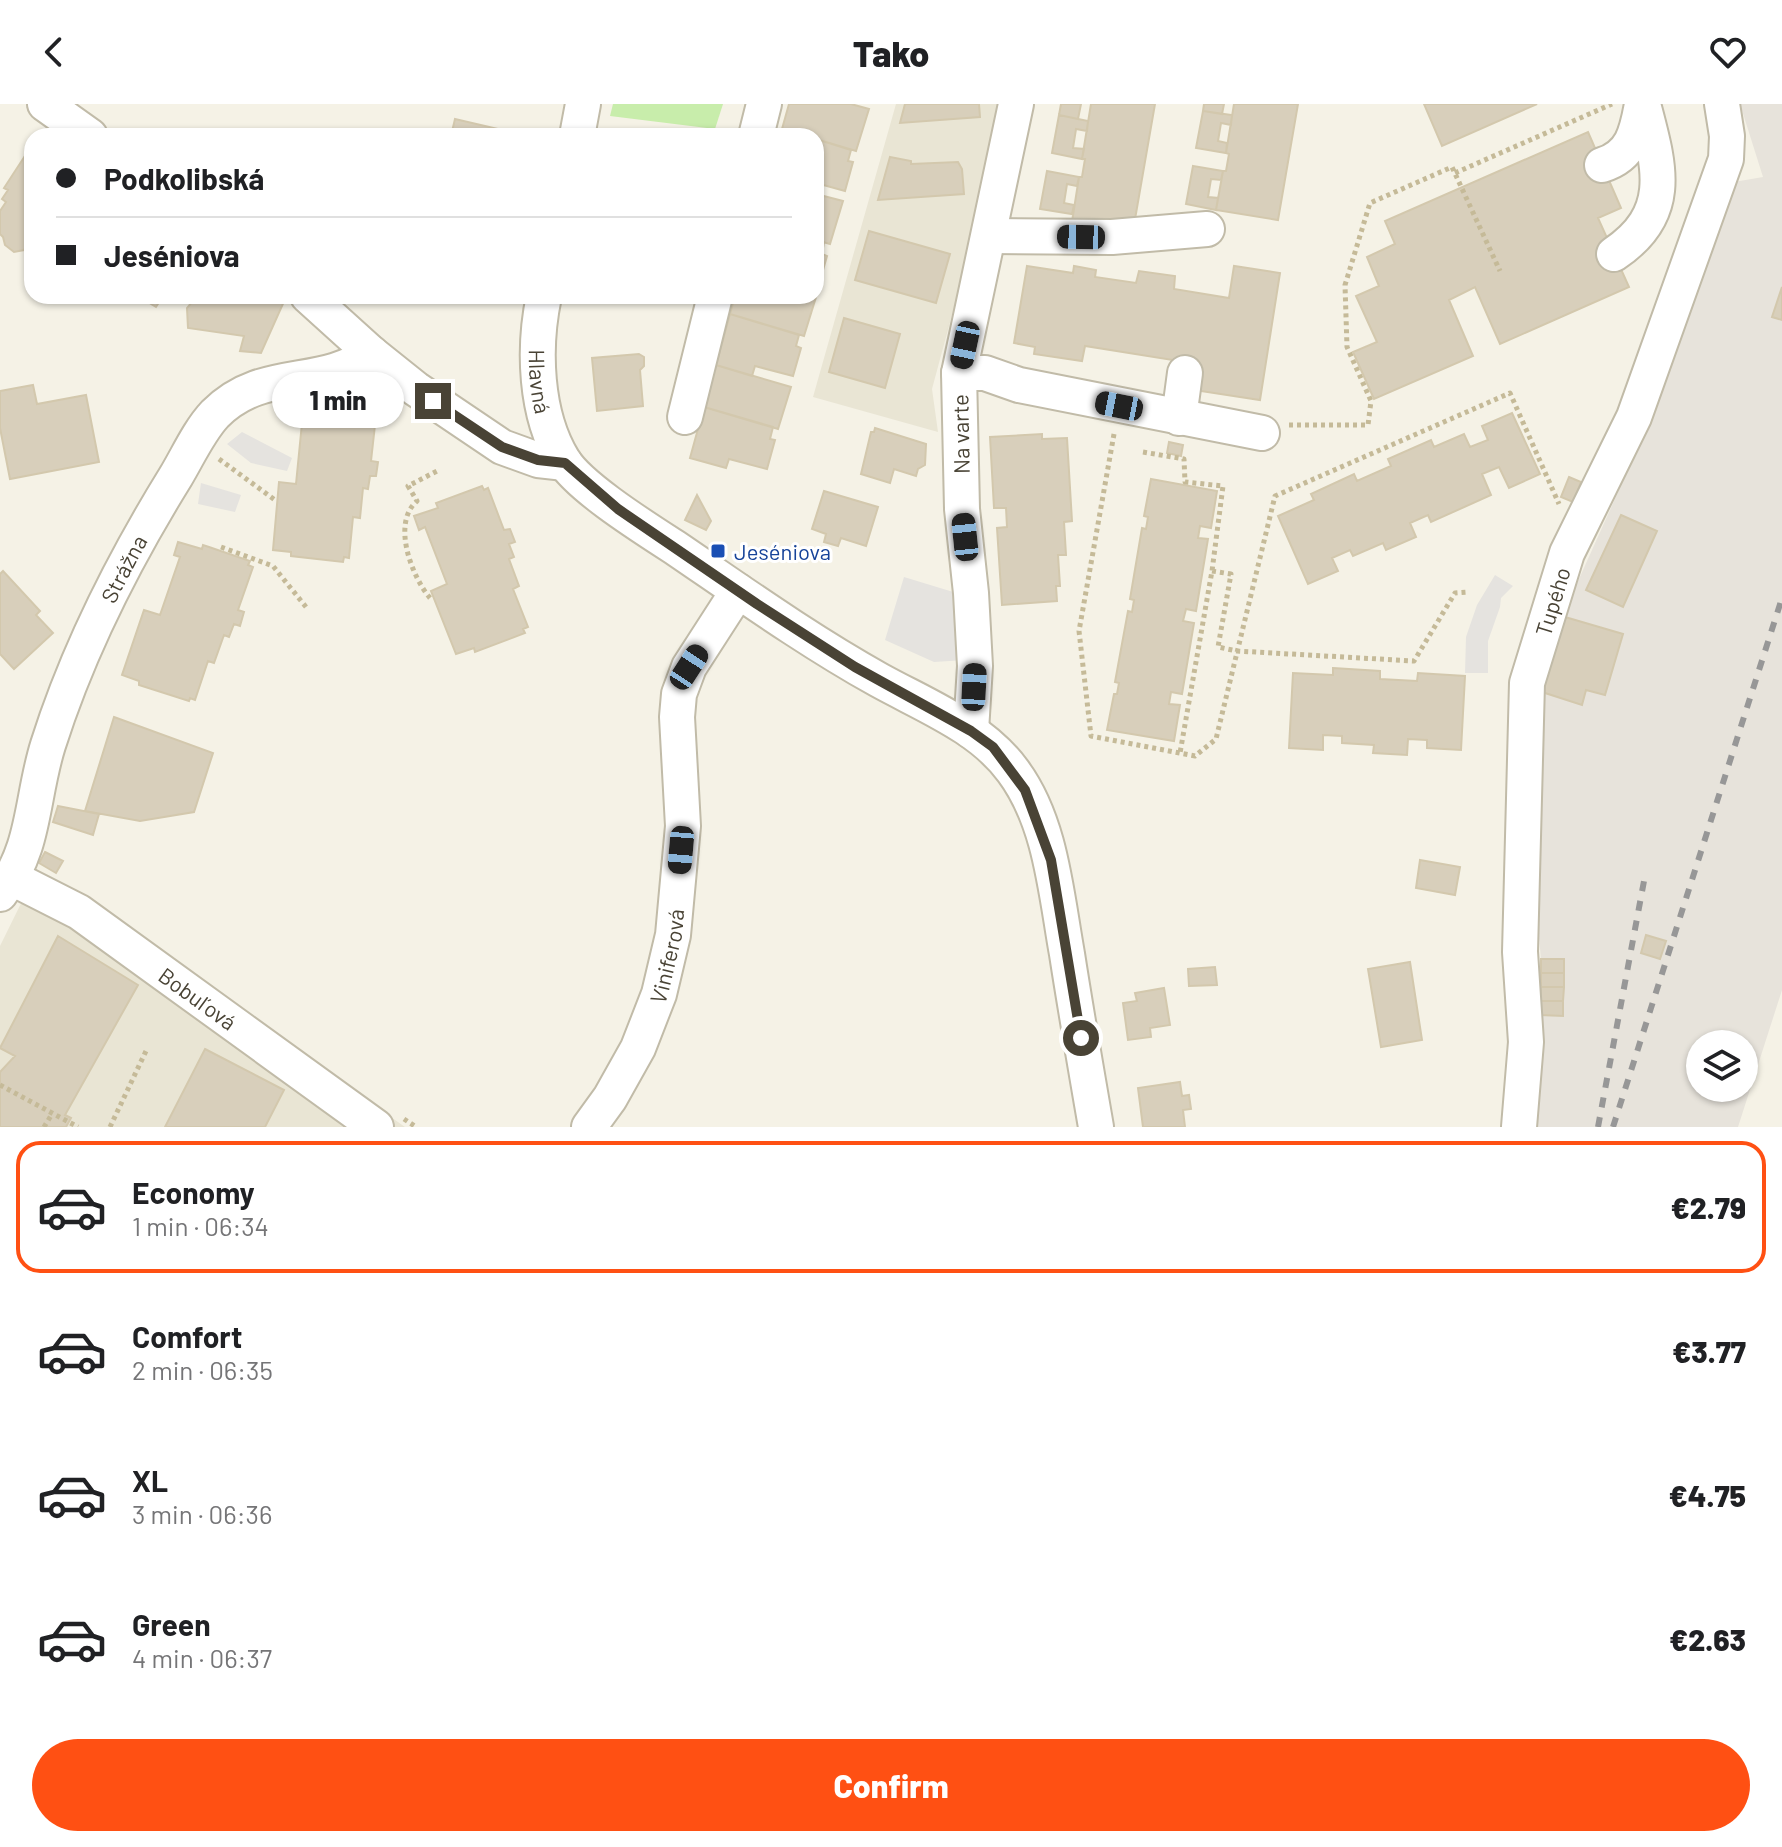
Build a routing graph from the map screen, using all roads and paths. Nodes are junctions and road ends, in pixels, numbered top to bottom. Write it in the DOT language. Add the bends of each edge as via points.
graph roads {
  1 [pos="45,104"];
  2 [pos="583,104"];
  3 [pos="764,104"];
  4 [pos="1016,104"];
  5 [pos="1613,104"];
  6 [pos="1642,104"];
  7 [pos="1722,104"];
  8 [pos="79,128"];
  9 [pos="578,128"];
  10 [pos="758,128"];
  11 [pos="1602,165"];
  12 [pos="1455,173"];
  13 [pos="1207,229"];
  14 [pos="989,236"];
  15 [pos="1614,254"];
  16 [pos="1500,271"];
  17 [pos="317,304"];
  18 [pos="543,304"];
  19 [pos="713,304"];
  20 [pos="371,353"];
  21 [pos="959,373"];
  22 [pos="1185,373"];
  23 [pos="1119,406"];
  24 [pos="685,417"];
  25 [pos="1179,418"];
  26 [pos="1262,433"];
  27 [pos="1143,452"];
  28 [pos="212,454"];
  29 [pos="565,463"];
  30 [pos="439,470"];
  31 [pos="275,500"];
  32 [pos="1561,508"];
  33 [pos="221,547"];
  34 [pos="1212,571"];
  35 [pos="738,591"];
  36 [pos="1468,592"];
  37 [pos="430,598"];
  38 [pos="306,607"];
  39 [pos="1237,651"];
  40 [pos="971,731"];
  41 [pos="1180,753"];
  42 [pos="6,886"];
  43 [pos="146,1051"];
  44 [pos="0,1085"];
  45 [pos="52,1114"];
  46 [pos="44,1127"];
  47 [pos="78,1127"];
  48 [pos="110,1127"];
  49 [pos="376,1127"];
  50 [pos="589,1127"];
  51 [pos="1096,1127"];
  52 [pos="1519,1127"];
  1 -- 8 [label="street"];
  2 -- 9 [label="street"];
  3 -- 10 [label="street"];
  4 -- 14 [label="street, Na varte"];
  5 -- 12 [label="path"];
  6 -- 11 [label="street" via="1630,147 1617,161"];
  6 -- 15 [label="street" via="1654,145 1658,190 1649,223"];
  7 -- 52 [label="street, Tupého" via="1727,136 1722,171 1634,417 1567,553 1527,683 1520,952 1526,1042"];
  12 -- 16 [label="path"];
  12 -- 26 [label="path" via="1452,167 1370,203 1345,285 1347,347 1371,401 1368,425 1270,426"];
  13 -- 14 [label="street" via="1112,237"];
  14 -- 21 [label="street, Na varte"];
  17 -- 20 [label="street"];
  18 -- 29 [label="street, Hlavná" via="542,401"];
  19 -- 24 [label="street"];
  20 -- 29 [label="street" via="502,447"];
  20 -- 42 [label="street, Strážna" via="331,372 248,390 213,416 139,537 91,635 48,747 28,841"];
  21 -- 23 [label="street" via="985,373"];
  21 -- 40 [label="street, Na varte" via="962,509 975,666"];
  22 -- 25 [label="street"];
  23 -- 25 [label="street"];
  23 -- 41 [label="path" via="1079,631 1091,736"];
  25 -- 26 [label="street"];
  27 -- 34 [label="path" via="1184,459 1185,482 1223,486"];
  28 -- 31 [label="path"];
  29 -- 35 [label="street" via="618,509"];
  30 -- 37 [label="path" via="408,486 417,501 403,540 419,584"];
  32 -- 39 [label="path" via="1510,393 1275,496"];
  33 -- 38 [label="path" via="273,566"];
  34 -- 39 [label="path" via="1231,574 1218,647"];
  34 -- 41 [label="path"];
  35 -- 40 [label="street" via="855,667"];
  35 -- 50 [label="street, Viniferová" via="689,667 679,694 683,826 673,935 659,994 638,1048"];
  36 -- 39 [label="path" via="1455,593 1414,661"];
  39 -- 41 [label="path" via="1216,739 1195,756"];
  40 -- 51 [label="street" via="993,747 1019,780 1051,860"];
  42 -- 49 [label="street, Bobuľová" via="79,912"];
  43 -- 48 [label="path"];
  44 -- 45 [label="path"];
  45 -- 46 [label="path"];
  45 -- 47 [label="path"];
}
